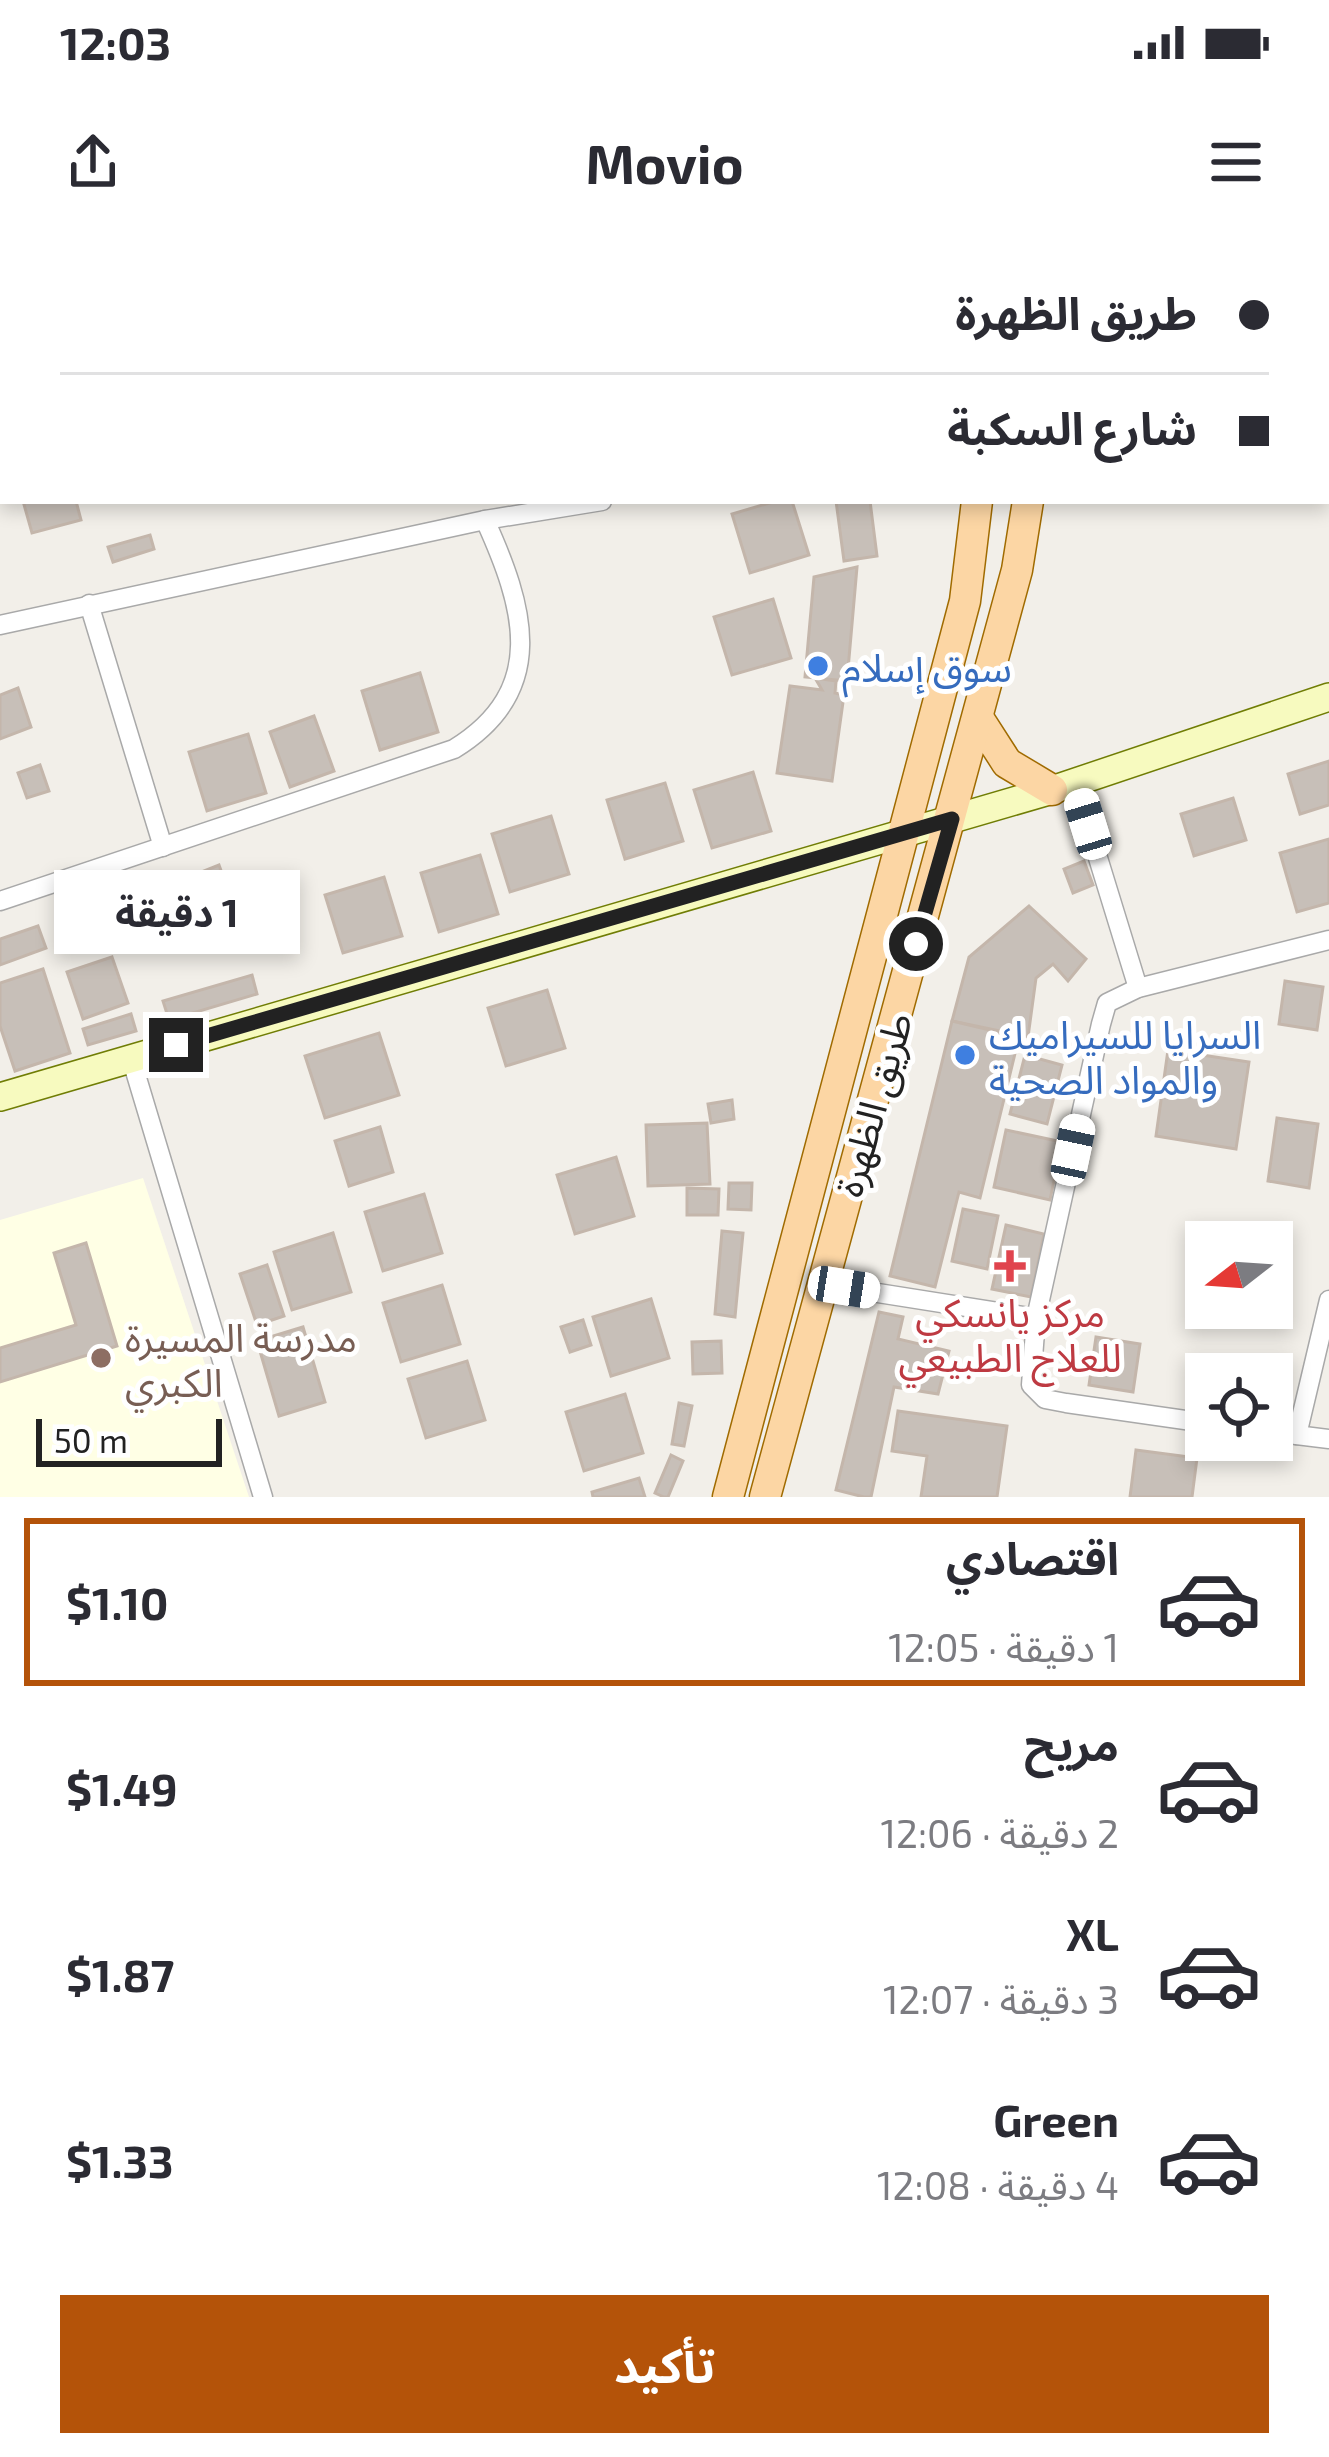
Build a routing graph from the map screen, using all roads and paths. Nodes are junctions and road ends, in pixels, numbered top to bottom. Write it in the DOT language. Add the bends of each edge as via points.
graph roads {
  1 [pos="584,504"];
  2 [pos="977,504"];
  3 [pos="1028,504"];
  4 [pos="485,520"];
  5 [pos="88,604"];
  6 [pos="1,621"];
  7 [pos="1329,697"];
  8 [pos="978,718"];
  9 [pos="1064,787"];
  10 [pos="952,819"];
  11 [pos="903,832"];
  12 [pos="163,847"];
  13 [pos="0,902"];
  14 [pos="1329,940"];
  15 [pos="1138,988"];
  16 [pos="131,1058"];
  17 [pos="0,1097"];
  18 [pos="821,1284"];
  19 [pos="1329,1300"];
  20 [pos="1036,1318"];
  21 [pos="1185,1420"];
  22 [pos="1293,1435"];
  23 [pos="1297,1435"];
  24 [pos="1329,1439"];
  25 [pos="263,1497"];
  26 [pos="728,1497"];
  27 [pos="765,1497"];
  1 -- 4 [label="street"];
  2 -- 11 [label="main road, طريق الظهرة" via="964,601"];
  3 -- 8 [label="main road, طريق الظهرة"];
  4 -- 5 [label="street"];
  4 -- 12 [label="street" via="506,566 521,636 514,679 494,719 454,749"];
  5 -- 6 [label="street"];
  5 -- 12 [label="street"];
  7 -- 9 [label="main road"];
  8 -- 9 [label="main road" via="1007,763"];
  8 -- 10 [label="main road, طريق الظهرة"];
  9 -- 10 [label="main road"];
  9 -- 15 [label="street"];
  10 -- 11 [label="main road"];
  10 -- 18 [label="main road, طريق الظهرة"];
  11 -- 16 [label="main road"];
  11 -- 26 [label="main road, طريق الظهرة"];
  12 -- 13 [label="street"];
  14 -- 15 [label="street"];
  15 -- 20 [label="street" via="1107,1003"];
  16 -- 17 [label="main road"];
  16 -- 25 [label="street"];
  18 -- 20 [label="street"];
  18 -- 27 [label="main road, طريق الظهرة"];
  19 -- 23 [label="street"];
  20 -- 21 [label="street" via="1031,1384 1045,1399"];
  22 -- 23 [label="street"];
  23 -- 24 [label="street"];
}
